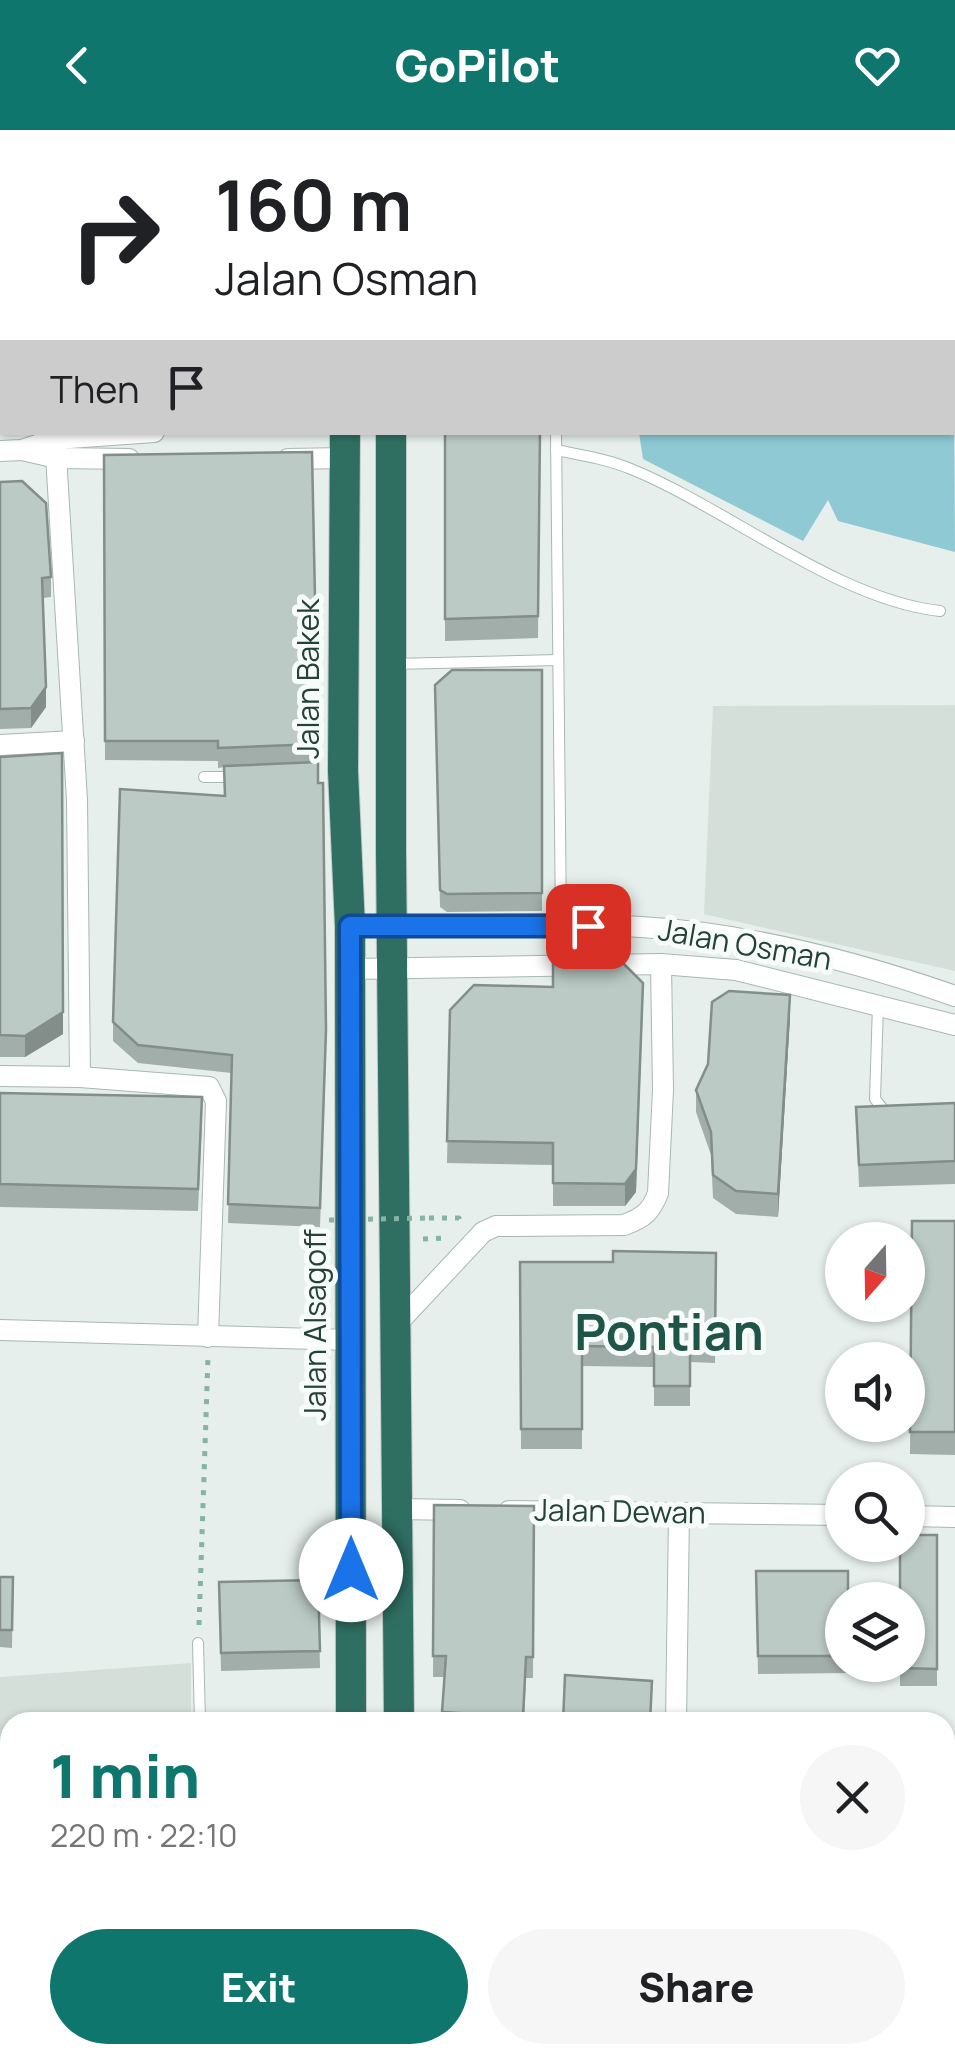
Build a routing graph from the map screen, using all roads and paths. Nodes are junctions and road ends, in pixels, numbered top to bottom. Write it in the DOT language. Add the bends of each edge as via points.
graph roads {
  1 [pos="136,435"];
  2 [pos="391,435"];
  3 [pos="556,435"];
  4 [pos="345,445"];
  5 [pos="56,448"];
  6 [pos="556,450"];
  7 [pos="0,451"];
  8 [pos="147,459"];
  9 [pos="273,459"];
  10 [pos="940,611"];
  11 [pos="558,660"];
  12 [pos="392,664"];
  13 [pos="74,741"];
  14 [pos="0,745"];
  15 [pos="249,776"];
  16 [pos="204,778"];
  17 [pos="562,925"];
  18 [pos="350,926"];
  19 [pos="392,927"];
  20 [pos="660,964"];
  21 [pos="350,970"];
  22 [pos="393,970"];
  23 [pos="955,996"];
  24 [pos="878,1005"];
  25 [pos="955,1026"];
  26 [pos="0,1076"];
  27 [pos="80,1077"];
  28 [pos="898,1119"];
  29 [pos="329,1220"];
  30 [pos="428,1238"];
  31 [pos="396,1325"];
  32 [pos="0,1330"];
  33 [pos="208,1337"];
  34 [pos="351,1340"];
  35 [pos="397,1509"];
  36 [pos="679,1513"];
  37 [pos="825,1515"];
  38 [pos="925,1516"];
  39 [pos="955,1517"];
  40 [pos="198,1644"];
  41 [pos="200,1712"];
  42 [pos="351,1712"];
  43 [pos="399,1712"];
  44 [pos="676,1712"];
  1 -- 5 [label="street"];
  2 -- 12 [label="highway"];
  3 -- 6 [label="lane"];
  4 -- 9 [label="street"];
  4 -- 18 [label="highway, Jalan Bakek" via="335,772"];
  5 -- 7 [label="street"];
  5 -- 8 [label="street"];
  5 -- 13 [label="street"];
  6 -- 10 [label="lane" via="628,467 829,572 900,604"];
  6 -- 11 [label="lane"];
  11 -- 12 [label="lane"];
  11 -- 17 [label="lane"];
  12 -- 19 [label="highway"];
  13 -- 14 [label="street"];
  13 -- 27 [label="street"];
  15 -- 16 [label="lane"];
  17 -- 19 [label="street, Jalan Osman"];
  17 -- 23 [label="street, Jalan Osman" via="746,941"];
  18 -- 19 [label="street, Jalan Osman"];
  18 -- 21 [label="highway, Jalan Alsagoff"];
  19 -- 22 [label="highway"];
  20 -- 22 [label="street, Jalan Osman"];
  20 -- 24 [label="street, Jalan Osman" via="736,970"];
  20 -- 31 [label="street" via="663,1090 652,1206 624,1225 496,1226 483,1232"];
  21 -- 22 [label="street, Jalan Osman"];
  21 -- 34 [label="highway, Jalan Alsagoff"];
  22 -- 31 [label="highway"];
  24 -- 25 [label="street, Jalan Osman"];
  24 -- 28 [label="lane" via="875,1099"];
  26 -- 27 [label="street"];
  27 -- 33 [label="street" via="214,1093"];
  29 -- 30 [label="path, bridge" via="459,1218 460,1238"];
  31 -- 35 [label="highway"];
  32 -- 33 [label="street"];
  33 -- 34 [label="street"];
  33 -- 40 [label="path"];
  34 -- 42 [label="highway, Jalan Alsagoff"];
  35 -- 36 [label="street, Jalan Dewan"];
  35 -- 43 [label="highway"];
  36 -- 37 [label="street, Jalan Dewan"];
  36 -- 44 [label="street"];
  38 -- 39 [label="street"];
  40 -- 41 [label="lane"];
}
